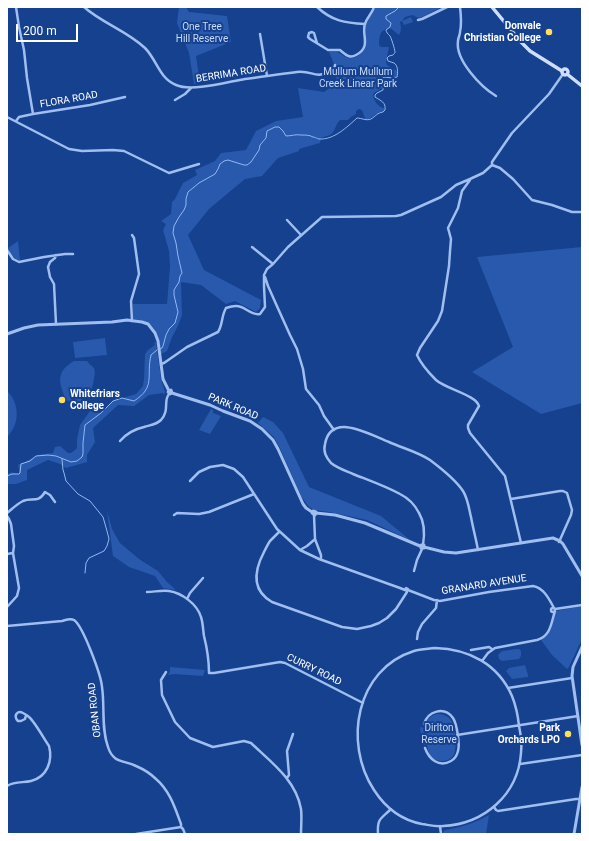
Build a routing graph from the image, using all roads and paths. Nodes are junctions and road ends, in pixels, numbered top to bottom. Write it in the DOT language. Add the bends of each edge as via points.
graph roads {
  1 [pos="16,7"];
  2 [pos="84,7"];
  3 [pos="317,7"];
  4 [pos="374,7"];
  5 [pos="447,7"];
  6 [pos="460,7"];
  7 [pos="492,7"];
  8 [pos="418,20"];
  9 [pos="365,24"];
  10 [pos="260,34"];
  11 [pos="317,43"];
  12 [pos="335,68"];
  13 [pos="564,73"];
  14 [pos="267,76"];
  15 [pos="582,86"];
  16 [pos="192,88"];
  17 [pos="496,96"];
  18 [pos="125,97"];
  19 [pos="175,100"];
  20 [pos="33,114"];
  21 [pos="7,117"];
  22 [pos="16,121"];
  23 [pos="199,164"];
  24 [pos="492,165"];
  25 [pos="470,180"];
  26 [pos="582,212"];
  27 [pos="287,220"];
  28 [pos="132,235"];
  29 [pos="301,235"];
  30 [pos="252,246"];
  31 [pos="7,250"];
  32 [pos="73,254"];
  33 [pos="56,255"];
  34 [pos="273,264"];
  35 [pos="264,275"];
  36 [pos="264,286"];
  37 [pos="268,286"];
  38 [pos="132,321"];
  39 [pos="56,324"];
  40 [pos="7,334"];
  41 [pos="160,364"];
  42 [pos="170,393"];
  43 [pos="334,430"];
  44 [pos="120,441"];
  45 [pos="190,482"];
  46 [pos="254,494"];
  47 [pos="511,499"];
  48 [pos="55,502"];
  49 [pos="7,513"];
  50 [pos="314,513"];
  51 [pos="174,515"];
  52 [pos="7,516"];
  53 [pos="279,532"];
  54 [pos="315,539"];
  55 [pos="559,541"];
  56 [pos="521,543"];
  57 [pos="422,547"];
  58 [pos="300,550"];
  59 [pos="478,550"];
  60 [pos="13,553"];
  61 [pos="7,554"];
  62 [pos="320,559"];
  63 [pos="414,571"];
  64 [pos="582,576"];
  65 [pos="203,578"];
  66 [pos="406,590"];
  67 [pos="147,592"];
  68 [pos="187,599"];
  69 [pos="437,600"];
  70 [pos="582,605"];
  71 [pos="7,607"];
  72 [pos="554,610"];
  73 [pos="7,626"];
  74 [pos="417,638"];
  75 [pos="582,647"];
  76 [pos="492,649"];
  77 [pos="471,650"];
  78 [pos="482,661"];
  79 [pos="166,672"];
  80 [pos="572,678"];
  81 [pos="508,688"];
  82 [pos="362,703"];
  83 [pos="26,715"];
  84 [pos="578,716"];
  85 [pos="424,724"];
  86 [pos="519,725"];
  87 [pos="293,734"];
  88 [pos="457,735"];
  89 [pos="582,745"];
  90 [pos="425,748"];
  91 [pos="582,754"];
  92 [pos="520,764"];
  93 [pos="287,778"];
  94 [pos="7,786"];
  95 [pos="582,787"];
  96 [pos="582,792"];
  97 [pos="580,799"];
  98 [pos="494,807"];
  99 [pos="391,809"];
  100 [pos="440,826"];
  101 [pos="181,827"];
  102 [pos="136,834"];
  103 [pos="185,834"];
  104 [pos="301,834"];
  105 [pos="378,834"];
  106 [pos="441,834"];
  107 [pos="574,834"];
  1 -- 20 [label="street"];
  2 -- 16 [label="street, BERRIMA ROAD" via="144,47 168,80 180,87"];
  3 -- 9 [label="street" via="338,20"];
  4 -- 9 [label="street"];
  5 -- 8 [label="street"];
  6 -- 17 [label="street" via="462,24 458,41 459,53 481,84"];
  7 -- 13 [label="main road" via="530,51"];
  9 -- 11 [label="street" via="365,44 356,55 348,56 340,50 328,50"];
  10 -- 14 [label="street"];
  12 -- 14 [label="street, BERRIMA ROAD" via="323,75 300,72"];
  13 -- 15 [label="main road"];
  13 -- 24 [label="street" via="549,94 512,133"];
  14 -- 16 [label="street, BERRIMA ROAD"];
  16 -- 19 [label="street"];
  18 -- 20 [label="street, FLORA ROAD"];
  20 -- 22 [label="street, FLORA ROAD" via="17,118"];
  21 -- 22 [label="street"];
  22 -- 23 [label="street" via="69,149 124,151 167,172"];
  24 -- 25 [label="street"];
  24 -- 26 [label="street" via="509,175 532,200 572,212"];
  25 -- 29 [label="street" via="456,185 441,197 401,215 322,217"];
  25 -- 47 [label="street" via="462,191 458,208 448,228 451,239 442,311 417,355 436,380 477,402 479,406 468,428 505,476"];
  27 -- 29 [label="street"];
  28 -- 38 [label="street" via="139,274 131,301"];
  29 -- 34 [label="street"];
  30 -- 34 [label="street"];
  31 -- 33 [label="street" via="19,262"];
  32 -- 33 [label="street"];
  33 -- 39 [label="street" via="48,267 54,284"];
  34 -- 35 [label="street"];
  35 -- 36 [label="street"];
  35 -- 37 [label="street"];
  36 -- 37 [label="street"];
  36 -- 41 [label="street" via="265,307 260,314 255,315 243,307 226,308 218,332"];
  37 -- 43 [label="street" via="298,349 306,389"];
  38 -- 39 [label="street"];
  38 -- 41 [label="street" via="148,324 156,333"];
  39 -- 40 [label="street" via="38,325"];
  41 -- 42 [label="street" via="163,380"];
  42 -- 44 [label="street" via="167,398 167,409 160,421 134,431"];
  42 -- 50 [label="street, PARK ROAD" via="210,405 250,421 262,429 278,449 303,504"];
  43 -- 57 [label="street" via="325,443 324,450 329,460 338,467 408,499 418,510 422,520 425,532"];
  43 -- 59 [label="street" via="351,427 423,456 442,469 465,494"];
  45 -- 46 [label="street" via="206,468 226,466 240,474"];
  46 -- 51 [label="street" via="209,512"];
  46 -- 53 [label="street"];
  47 -- 55 [label="street" via="560,491 567,493 572,510"];
  47 -- 56 [label="street"];
  48 -- 49 [label="street" via="44,492 41,498 24,501"];
  50 -- 54 [label="street"];
  50 -- 57 [label="street" via="335,515 365,523"];
  52 -- 60 [label="street" via="11,524"];
  53 -- 58 [label="street"];
  53 -- 66 [label="street" via="268,544 256,572 260,592 272,602 342,628 357,629 383,620 396,609"];
  54 -- 58 [label="street"];
  54 -- 62 [label="street"];
  55 -- 56 [label="street" via="553,538"];
  55 -- 64 [label="street"];
  56 -- 59 [label="street"];
  57 -- 59 [label="street" via="452,553"];
  57 -- 63 [label="street"];
  58 -- 62 [label="street"];
  60 -- 61 [label="street"];
  60 -- 71 [label="street" via="19,592"];
  62 -- 66 [label="street, GRANARD AVENUE"];
  65 -- 68 [label="street"];
  66 -- 69 [label="street, GRANARD AVENUE"];
  67 -- 68 [label="street" via="170,591"];
  68 -- 82 [label="street, CURRY ROAD" via="201,617 209,673 280,662"];
  69 -- 72 [label="street, GRANARD AVENUE" via="531,586 543,590"];
  69 -- 74 [label="street" via="436,608 422,624"];
  70 -- 72 [label="street"];
  72 -- 76 [label="street" via="549,632 541,639"];
  73 -- 101 [label="street, OBAN ROAD" via="67,619 76,622 99,673 104,726 108,747 113,757 136,765 158,780 173,804"];
  75 -- 80 [label="street" via="573,667"];
  76 -- 77 [label="street" via="489,647"];
  76 -- 78 [label="street"];
  78 -- 81 [label="street" via="500,676"];
  78 -- 82 [label="street" via="454,650 419,650 390,664 380,673"];
  79 -- 93 [label="street" via="161,680 162,695 175,722 190,738 213,747 244,741 251,744"];
  80 -- 81 [label="street"];
  80 -- 84 [label="street"];
  81 -- 86 [label="street"];
  82 -- 99 [label="street" via="357,733 362,766 380,799"];
  83 -- 94 [label="street" via="49,746 51,758 46,772 41,776"];
  84 -- 86 [label="street"];
  84 -- 89 [label="street"];
  85 -- 88 [label="street" via="431,713 444,712 454,720"];
  86 -- 88 [label="street"];
  86 -- 92 [label="street" via="522,747"];
  87 -- 93 [label="street" via="287,751"];
  88 -- 90 [label="street" via="458,751 449,762 435,762"];
  91 -- 92 [label="street"];
  92 -- 98 [label="street" via="509,790"];
  93 -- 104 [label="street" via="300,804"];
  95 -- 96 [label="street"];
  96 -- 97 [label="street"];
  97 -- 98 [label="street" via="498,811"];
  97 -- 107 [label="street"];
  98 -- 100 [label="street" via="466,823"];
  99 -- 100 [label="street" via="411,821"];
  99 -- 105 [label="street" via="379,821"];
  100 -- 106 [label="street"];
  101 -- 102 [label="street"];
  101 -- 103 [label="street, OBAN ROAD"];
}
